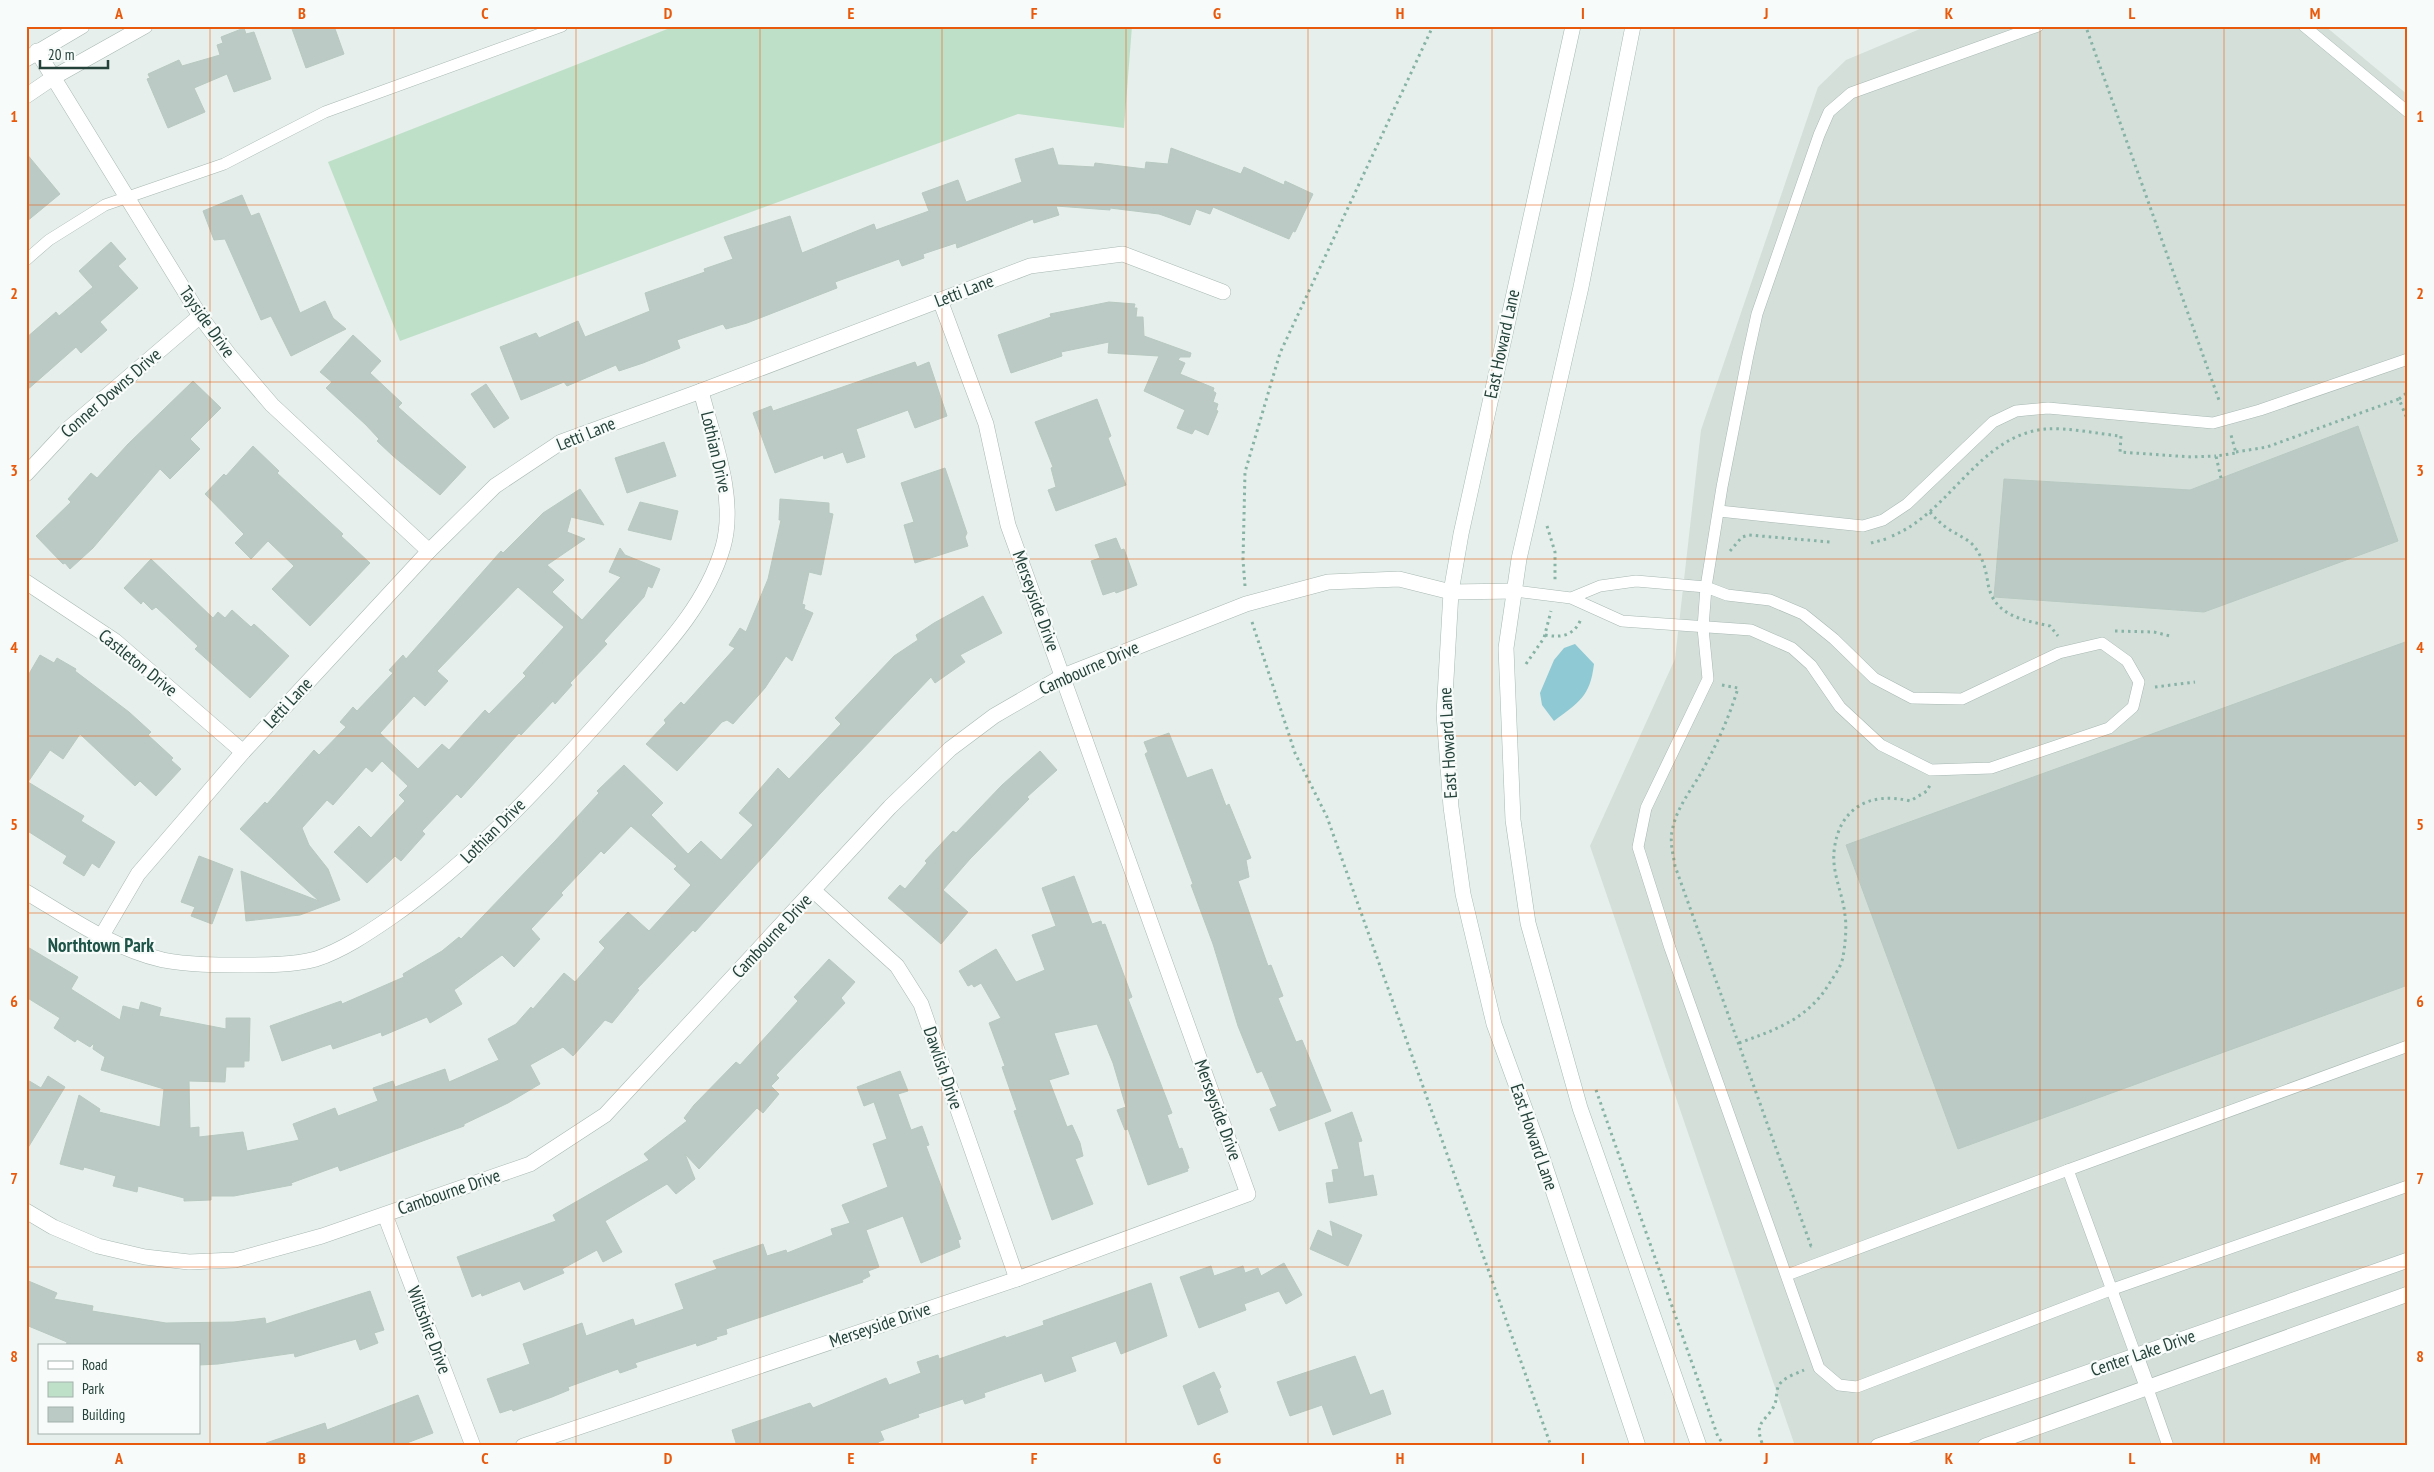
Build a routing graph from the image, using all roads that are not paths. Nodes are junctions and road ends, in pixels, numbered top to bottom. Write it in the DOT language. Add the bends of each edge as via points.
graph roads {
  1 [pos="82,26"];
  2 [pos="145,26"];
  3 [pos="562,26"];
  4 [pos="1573,26"];
  5 [pos="1633,26"];
  6 [pos="2038,26"];
  7 [pos="2304,26"];
  8 [pos="32,55"];
  9 [pos="54,77"];
  10 [pos="26,96"];
  11 [pos="2408,112"];
  12 [pos="127,197"];
  13 [pos="26,260"];
  14 [pos="1223,292"];
  15 [pos="940,300"];
  16 [pos="200,316"];
  17 [pos="2407,361"];
  18 [pos="701,391"];
  19 [pos="26,474"];
  20 [pos="1719,510"];
  21 [pos="429,551"];
  22 [pos="26,582"];
  23 [pos="1706,587"];
  24 [pos="1515,591"];
  25 [pos="1451,592"];
  26 [pos="1571,598"];
  27 [pos="1704,628"];
  28 [pos="1063,676"];
  29 [pos="243,752"];
  30 [pos="814,891"];
  31 [pos="26,892"];
  32 [pos="100,937"];
  33 [pos="2408,1046"];
  34 [pos="2068,1170"];
  35 [pos="2408,1186"];
  36 [pos="26,1211"];
  37 [pos="385,1215"];
  38 [pos="2408,1260"];
  39 [pos="1787,1275"];
  40 [pos="1017,1279"];
  41 [pos="2113,1289"];
  42 [pos="2408,1294"];
  43 [pos="2136,1356"];
  44 [pos="2148,1386"];
  45 [pos="473,1446"];
  46 [pos="523,1446"];
  47 [pos="1638,1446"];
  48 [pos="1699,1446"];
  49 [pos="1878,1446"];
  50 [pos="1984,1446"];
  51 [pos="2168,1446"];
  1 -- 8 [label="street"];
  2 -- 9 [label="street"];
  3 -- 12 [label="lane" via="325,112 224,164"];
  4 -- 25 [label="street, East Howard Lane"];
  5 -- 24 [label="street" via="1581,287 1519,559"];
  6 -- 20 [label="lane" via="1851,93 1829,112 1818,135 1757,314"];
  7 -- 11 [label="lane"];
  8 -- 9 [label="street, Tayside Drive"];
  9 -- 10 [label="street"];
  9 -- 12 [label="street, Tayside Drive"];
  12 -- 13 [label="lane" via="105,205 49,240"];
  12 -- 16 [label="street, Tayside Drive"];
  14 -- 15 [label="street, Letti Lane" via="1124,254 1030,266"];
  15 -- 18 [label="street, Letti Lane"];
  15 -- 28 [label="street, Merseyside Drive" via="986,424 1008,525"];
  16 -- 19 [label="street, Conner Downs Drive" via="68,430"];
  16 -- 21 [label="street, Tayside Drive" via="272,405"];
  17 -- 20 [label="lane" via="2213,423 2048,408 2016,411 1993,422 1907,504 1883,520 1863,526"];
  18 -- 21 [label="street, Letti Lane" via="561,442 495,486"];
  18 -- 32 [label="street, Lothian Drive" via="728,491 724,544 710,580 684,624 569,754 474,852 428,892 364,936 316,959 267,965 209,965 163,960"];
  20 -- 23 [label="lane"];
  21 -- 29 [label="street, Letti Lane"];
  22 -- 29 [label="street, Castleton Drive" via="115,641"];
  23 -- 26 [label="lane" via="1636,581 1600,586"];
  23 -- 27 [label="lane"];
  23 -- 27 [label="lane" via="1726,595 1770,600 1803,614 1874,678 1912,698 1962,699 2059,653 2102,643 2127,661 2139,682 2133,707 2109,728 1991,768 1931,770 1881,745 1840,706 1811,666 1792,648 1751,630"];
  24 -- 25 [label="street, Cambourne Drive"];
  24 -- 26 [label="lane"];
  24 -- 48 [label="street" via="1506,648 1513,820 1528,923 1580,1108"];
  25 -- 28 [label="street, Cambourne Drive" via="1399,579 1328,582 1246,604"];
  25 -- 47 [label="street, East Howard Lane" via="1444,714 1463,894 1494,1024 1537,1142"];
  26 -- 27 [label="lane" via="1622,621"];
  27 -- 39 [label="lane" via="1708,679 1646,808 1638,847 1670,948"];
  28 -- 30 [label="street, Cambourne Drive" via="994,716 950,749 890,806"];
  28 -- 40 [label="street, Merseyside Drive" via="1248,1194"];
  29 -- 32 [label="street, Letti Lane" via="138,874"];
  30 -- 37 [label="street, Cambourne Drive" via="600,1119 530,1164"];
  30 -- 40 [label="street, Dawlish Drive" via="897,966 921,1004"];
  31 -- 32 [label="street, Lothian Drive"];
  33 -- 34 [label="lane"];
  34 -- 39 [label="lane"];
  34 -- 41 [label="lane"];
  35 -- 41 [label="lane"];
  36 -- 37 [label="street, Cambourne Drive" via="53,1227 98,1246 145,1257 189,1262 236,1260"];
  37 -- 45 [label="street, Wiltshire Drive"];
  38 -- 43 [label="street, Center Lake Drive"];
  39 -- 41 [label="lane" via="1819,1365 1839,1385 1857,1388"];
  40 -- 46 [label="street, Merseyside Drive"];
  41 -- 43 [label="lane"];
  42 -- 44 [label="street, Center Lake Drive"];
  43 -- 44 [label="street"];
  43 -- 49 [label="street, Center Lake Drive"];
  44 -- 50 [label="street, Center Lake Drive"];
  44 -- 51 [label="lane"];
}
